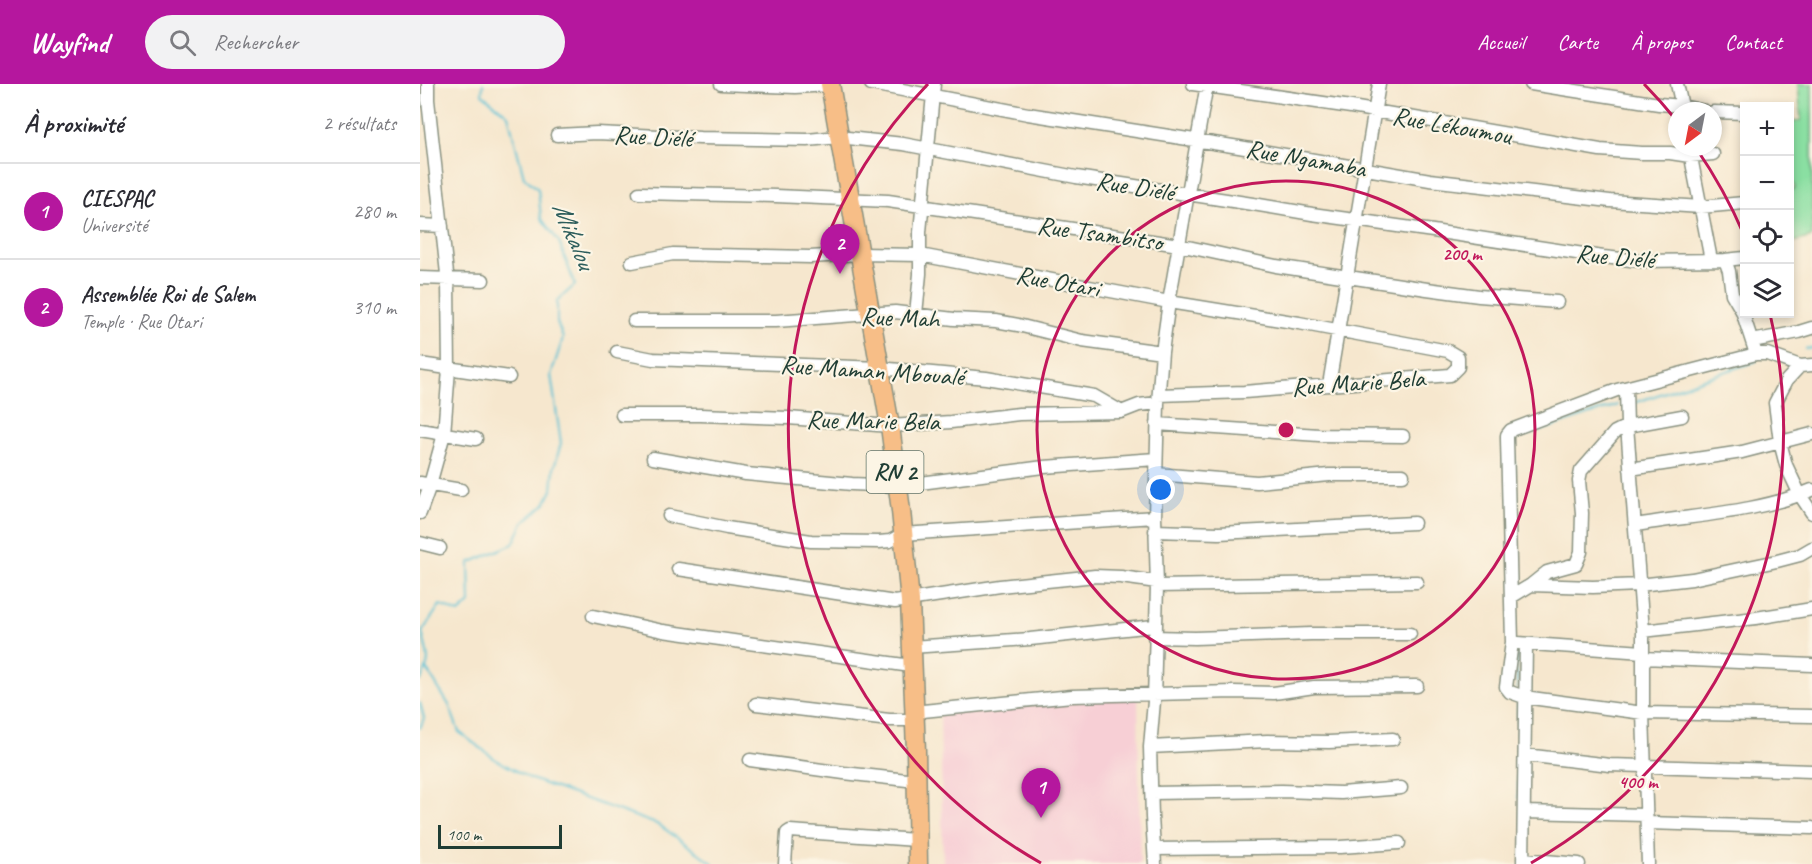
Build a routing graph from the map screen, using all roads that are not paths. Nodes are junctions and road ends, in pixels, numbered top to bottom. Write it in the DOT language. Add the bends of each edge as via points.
graph roads {
  1 [pos="428,84"];
  2 [pos="721,84"];
  3 [pos="871,84"];
  4 [pos="1193,84"];
  5 [pos="1379,84"];
  6 [pos="1531,84"];
  7 [pos="1677,84"];
  8 [pos="830,85"];
  9 [pos="1207,85"];
  10 [pos="933,90"];
  11 [pos="424,100"];
  12 [pos="1681,102"];
  13 [pos="1668,106"];
  14 [pos="1375,111"];
  15 [pos="1722,112"];
  16 [pos="1740,113"];
  17 [pos="557,135"];
  18 [pos="839,137"];
  19 [pos="1198,140"];
  20 [pos="928,149"];
  21 [pos="1668,153"];
  22 [pos="1690,156"];
  23 [pos="1365,169"];
  24 [pos="639,192"];
  25 [pos="1188,194"];
  26 [pos="849,200"];
  27 [pos="1740,203"];
  28 [pos="922,206"];
  29 [pos="1701,207"];
  30 [pos="1356,220"];
  31 [pos="420,225"];
  32 [pos="442,226"];
  33 [pos="1179,245"];
  34 [pos="861,254"];
  35 [pos="920,255"];
  36 [pos="1740,258"];
  37 [pos="1711,260"];
  38 [pos="1725,260"];
  39 [pos="632,261"];
  40 [pos="1348,276"];
  41 [pos="420,278"];
  42 [pos="447,279"];
  43 [pos="483,280"];
  44 [pos="1169,302"];
  45 [pos="1557,302"];
  46 [pos="869,314"];
  47 [pos="916,314"];
  48 [pos="634,321"];
  49 [pos="1812,328"];
  50 [pos="1338,331"];
  51 [pos="1754,347"];
  52 [pos="617,352"];
  53 [pos="1162,352"];
  54 [pos="420,364"];
  55 [pos="1806,365"];
  56 [pos="879,368"];
  57 [pos="449,369"];
  58 [pos="1450,375"];
  59 [pos="509,377"];
  60 [pos="1329,385"];
  61 [pos="1626,388"];
  62 [pos="1159,399"];
  63 [pos="1121,412"];
  64 [pos="622,415"];
  65 [pos="1682,416"];
  66 [pos="1157,424"];
  67 [pos="890,426"];
  68 [pos="1627,426"];
  69 [pos="420,430"];
  70 [pos="444,434"];
  71 [pos="1812,434"];
  72 [pos="1403,436"];
  73 [pos="476,439"];
  74 [pos="1780,442"];
  75 [pos="653,458"];
  76 [pos="1156,459"];
  77 [pos="1630,469"];
  78 [pos="1156,474"];
  79 [pos="1402,475"];
  80 [pos="425,483"];
  81 [pos="897,486"];
  82 [pos="461,490"];
  83 [pos="1812,490"];
  84 [pos="1800,495"];
  85 [pos="420,513"];
  86 [pos="1812,513"];
  87 [pos="669,516"];
  88 [pos="1155,517"];
  89 [pos="1414,523"];
  90 [pos="1636,525"];
  91 [pos="1155,531"];
  92 [pos="903,534"];
  93 [pos="420,543"];
  94 [pos="440,548"];
  95 [pos="1812,548"];
  96 [pos="678,569"];
  97 [pos="1417,582"];
  98 [pos="1156,584"];
  99 [pos="1532,585"];
  100 [pos="1639,585"];
  101 [pos="1511,597"];
  102 [pos="910,601"];
  103 [pos="1812,609"];
  104 [pos="593,616"];
  105 [pos="1154,631"];
  106 [pos="1643,631"];
  107 [pos="1410,634"];
  108 [pos="1512,642"];
  109 [pos="1526,644"];
  110 [pos="910,647"];
  111 [pos="1643,655"];
  112 [pos="1812,665"];
  113 [pos="912,666"];
  114 [pos="1417,686"];
  115 [pos="1154,693"];
  116 [pos="1524,697"];
  117 [pos="756,704"];
  118 [pos="1643,713"];
  119 [pos="914,716"];
  120 [pos="1812,716"];
  121 [pos="1394,739"];
  122 [pos="1150,747"];
  123 [pos="1525,754"];
  124 [pos="750,760"];
  125 [pos="1646,766"];
  126 [pos="1812,771"];
  127 [pos="916,781"];
  128 [pos="1401,788"];
  129 [pos="1152,793"];
  130 [pos="1524,812"];
  131 [pos="1646,819"];
  132 [pos="1812,828"];
  133 [pos="916,840"];
  134 [pos="1399,843"];
  135 [pos="1154,849"];
  136 [pos="1523,861"];
  137 [pos="785,864"];
  138 [pos="918,864"];
  139 [pos="1155,864"];
  140 [pos="1579,864"];
  141 [pos="1648,864"];
  1 -- 11 [label="street"];
  2 -- 8 [label="street"];
  3 -- 10 [label="street, Rue Ngamaba"];
  4 -- 9 [label="street, Rue Lékoumou"];
  5 -- 14 [label="street"];
  6 -- 13 [label="street"];
  7 -- 12 [label="street"];
  8 -- 18 [label="highway, RN 2"];
  9 -- 14 [label="street, Rue Lékoumou"];
  9 -- 19 [label="street"];
  10 -- 19 [label="street, Rue Ngamaba" via="1028,114"];
  10 -- 20 [label="street"];
  11 -- 32 [label="street"];
  14 -- 21 [label="street, Rue Lékoumou" via="1600,150"];
  14 -- 23 [label="street"];
  15 -- 16 [label="street"];
  17 -- 18 [label="street, Rue Diélé" via="807,140"];
  18 -- 20 [label="street, Rue Diélé"];
  18 -- 26 [label="highway, RN 2"];
  19 -- 23 [label="street, Rue Ngamaba"];
  19 -- 25 [label="street"];
  20 -- 25 [label="street, Rue Diélé"];
  20 -- 28 [label="street"];
  22 -- 29 [label="street"];
  23 -- 29 [label="street, Rue Ngamaba" via="1514,191"];
  23 -- 30 [label="street"];
  24 -- 26 [label="street, Rue Tsambitso"];
  25 -- 30 [label="street, Rue Diélé"];
  25 -- 33 [label="street"];
  26 -- 28 [label="street, Rue Tsambitso"];
  26 -- 34 [label="highway, RN 2"];
  27 -- 29 [label="street, Rue Ngamaba"];
  28 -- 33 [label="street, Rue Tsambitso"];
  28 -- 35 [label="street"];
  29 -- 37 [label="street"];
  30 -- 37 [label="street, Rue Diélé" via="1603,257"];
  30 -- 40 [label="street"];
  31 -- 32 [label="street"];
  32 -- 42 [label="street"];
  33 -- 40 [label="street, Rue Tsambitso" via="1276,266"];
  33 -- 44 [label="street"];
  34 -- 35 [label="street, Rue Otari"];
  34 -- 39 [label="street, Rue Otari" via="673,255"];
  34 -- 46 [label="highway, RN 2"];
  35 -- 44 [label="street, Rue Otari"];
  35 -- 47 [label="street"];
  36 -- 38 [label="street, Rue Diélé"];
  37 -- 38 [label="street, Rue Diélé"];
  38 -- 51 [label="street" via="1732,294"];
  40 -- 45 [label="street, Rue Tsambitso" via="1479,296"];
  40 -- 50 [label="street"];
  41 -- 42 [label="street"];
  42 -- 43 [label="street"];
  42 -- 57 [label="street"];
  44 -- 50 [label="street, Rue Otari"];
  44 -- 53 [label="street"];
  46 -- 47 [label="street, Rue Mah"];
  46 -- 48 [label="street, Rue Mah" via="776,321"];
  46 -- 56 [label="highway, RN 2"];
  47 -- 53 [label="street, Rue Mah" via="996,321 1082,341"];
  49 -- 51 [label="street"];
  50 -- 58 [label="street, Rue Otari" via="1448,351 1458,357 1458,367"];
  50 -- 60 [label="street"];
  51 -- 55 [label="street"];
  51 -- 61 [label="street"];
  52 -- 56 [label="street, Rue Maman Mboualé" via="652,359"];
  53 -- 62 [label="street"];
  54 -- 57 [label="street"];
  55 -- 74 [label="street" via="1787,380 1775,403"];
  56 -- 63 [label="street, Rue Maman Mboualé" via="986,378 1094,396"];
  56 -- 67 [label="highway, RN 2"];
  57 -- 59 [label="street"];
  57 -- 70 [label="street"];
  58 -- 60 [label="street, Rue Marie Bela"];
  60 -- 62 [label="street, Rue Marie Bela"];
  61 -- 68 [label="street"];
  61 -- 101 [label="street" via="1515,428 1507,435"];
  62 -- 63 [label="street, Rue Marie Bela"];
  62 -- 66 [label="street"];
  63 -- 67 [label="street, Rue Marie Bela" via="1019,414"];
  64 -- 67 [label="street, Rue Marie Bela" via="788,418"];
  65 -- 68 [label="street"];
  66 -- 72 [label="street" via="1319,435"];
  66 -- 76 [label="street"];
  67 -- 81 [label="highway, RN 2"];
  68 -- 77 [label="street"];
  68 -- 99 [label="street" via="1615,432 1581,471 1581,552 1576,564 1547,572"];
  69 -- 70 [label="street"];
  70 -- 73 [label="street"];
  70 -- 80 [label="street"];
  71 -- 74 [label="street"];
  74 -- 77 [label="street" via="1742,452"];
  74 -- 84 [label="street"];
  75 -- 81 [label="street" via="746,474"];
  76 -- 78 [label="street"];
  76 -- 81 [label="street" via="1044,467"];
  77 -- 90 [label="street"];
  78 -- 79 [label="street" via="1257,482 1329,475"];
  78 -- 88 [label="street"];
  80 -- 82 [label="street"];
  80 -- 85 [label="street"];
  81 -- 92 [label="highway, RN 2"];
  83 -- 84 [label="street"];
  84 -- 86 [label="street"];
  84 -- 90 [label="street" via="1755,508"];
  87 -- 92 [label="street" via="811,541 879,542"];
  88 -- 91 [label="street"];
  88 -- 92 [label="street"];
  89 -- 91 [label="street" via="1219,533"];
  90 -- 100 [label="street"];
  91 -- 98 [label="street"];
  92 -- 102 [label="highway, RN 2"];
  93 -- 94 [label="street"];
  95 -- 100 [label="street" via="1761,566"];
  96 -- 102 [label="street" via="875,600"];
  97 -- 98 [label="street"];
  98 -- 102 [label="street" via="1095,576"];
  98 -- 105 [label="street"];
  99 -- 100 [label="street"];
  99 -- 101 [label="street"];
  100 -- 106 [label="street"];
  101 -- 108 [label="street"];
  102 -- 110 [label="highway, RN 2"];
  103 -- 106 [label="street"];
  104 -- 113 [label="street" via="663,631"];
  105 -- 107 [label="street" via="1195,638"];
  105 -- 110 [label="street"];
  105 -- 115 [label="street"];
  106 -- 111 [label="street"];
  108 -- 109 [label="street"];
  108 -- 116 [label="street" via="1506,687"];
  109 -- 111 [label="street"];
  109 -- 116 [label="street"];
  110 -- 113 [label="highway, RN 2"];
  111 -- 112 [label="street"];
  111 -- 118 [label="street"];
  113 -- 119 [label="highway, RN 2"];
  114 -- 115 [label="street" via="1314,687 1274,693"];
  115 -- 119 [label="street" via="1072,696"];
  115 -- 122 [label="street"];
  116 -- 118 [label="street"];
  116 -- 123 [label="street"];
  117 -- 119 [label="street" via="889,720"];
  118 -- 120 [label="street"];
  118 -- 125 [label="street"];
  119 -- 127 [label="highway, RN 2"];
  121 -- 122 [label="street"];
  122 -- 129 [label="street"];
  123 -- 125 [label="street"];
  123 -- 130 [label="street"];
  124 -- 127 [label="street"];
  125 -- 126 [label="street"];
  125 -- 131 [label="street"];
  127 -- 133 [label="highway, RN 2"];
  128 -- 129 [label="street" via="1341,793"];
  129 -- 135 [label="street"];
  130 -- 131 [label="street"];
  130 -- 136 [label="street"];
  131 -- 132 [label="street"];
  131 -- 141 [label="street"];
  133 -- 137 [label="street" via="790,831"];
  133 -- 138 [label="highway, RN 2"];
  134 -- 135 [label="street"];
  135 -- 139 [label="street"];
  136 -- 140 [label="street"];
}
